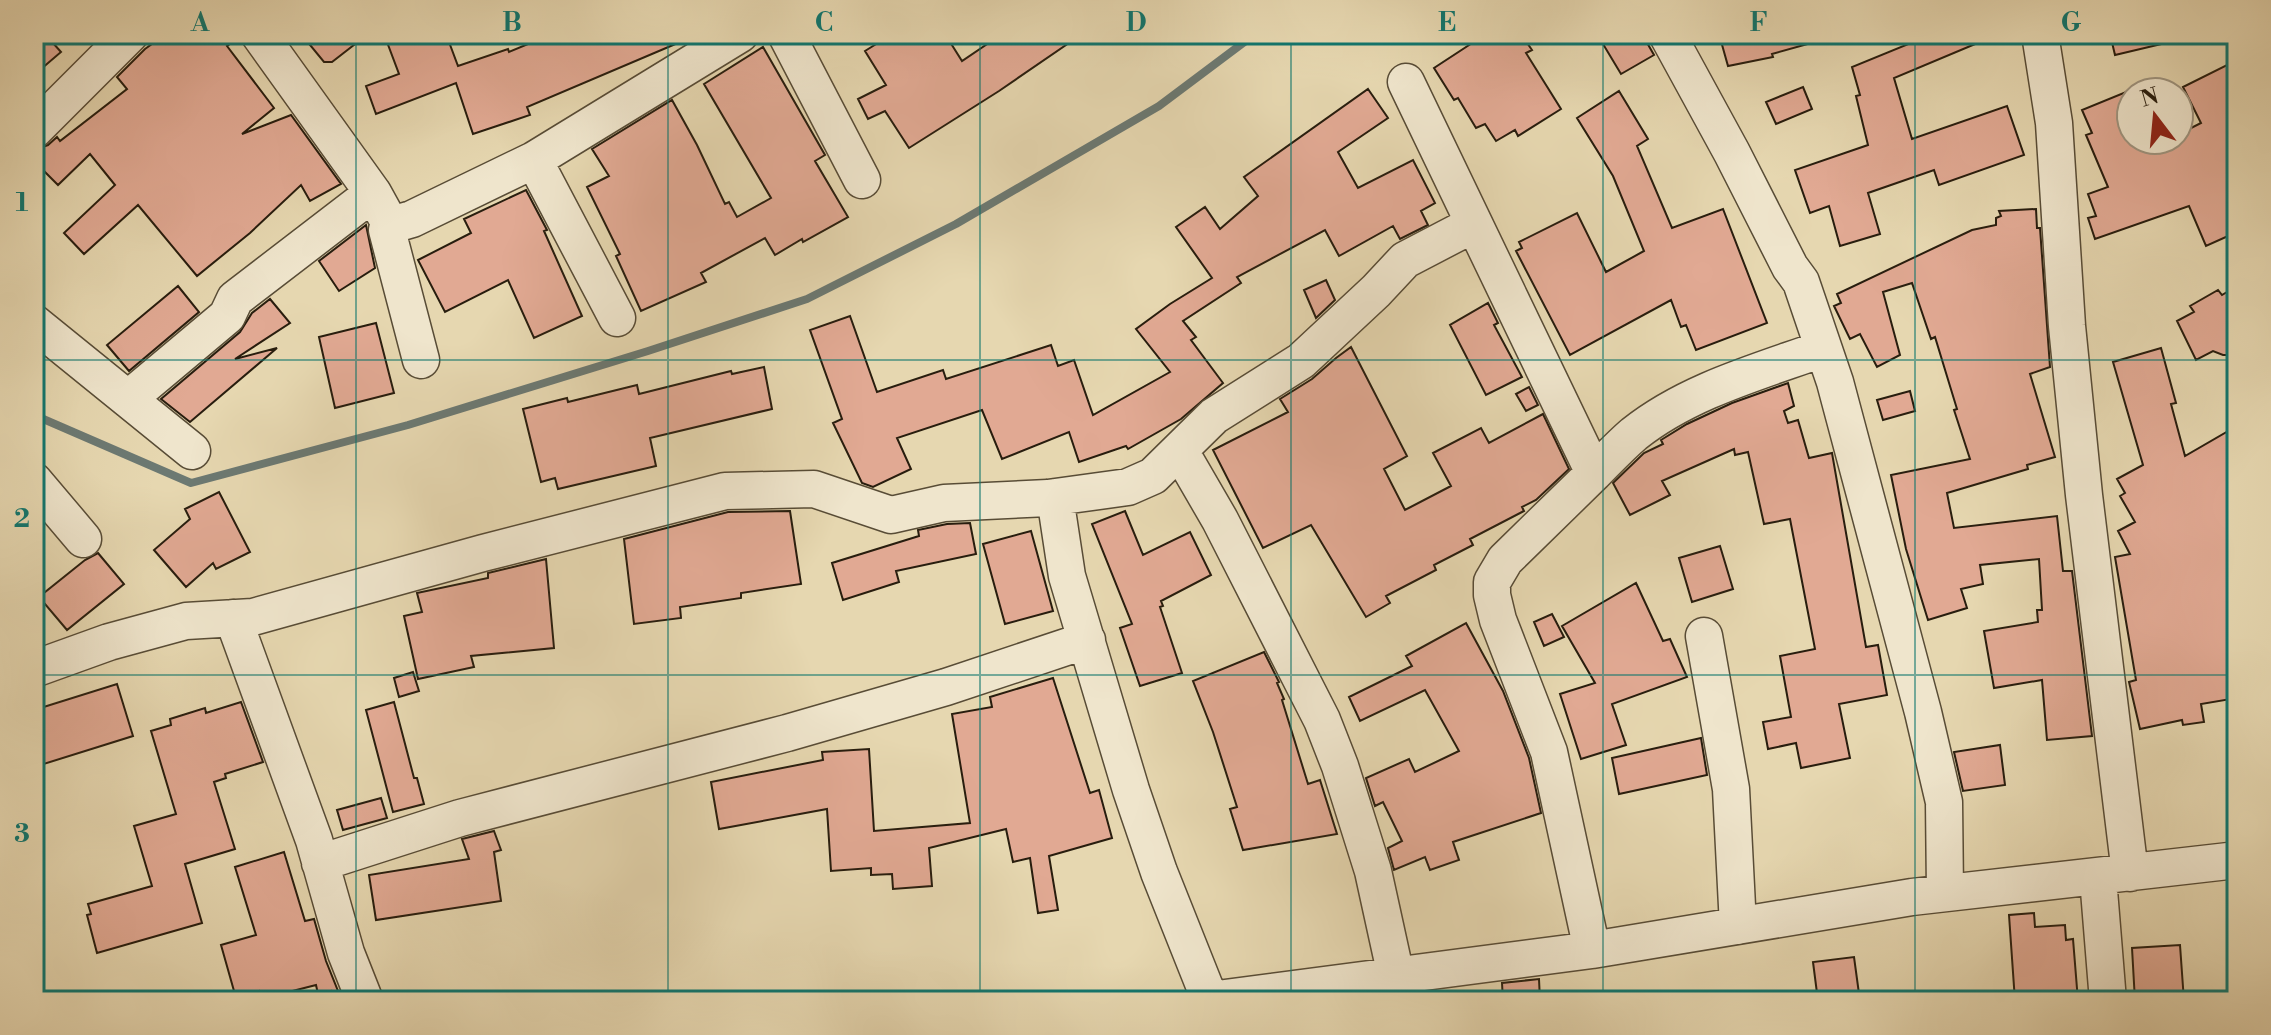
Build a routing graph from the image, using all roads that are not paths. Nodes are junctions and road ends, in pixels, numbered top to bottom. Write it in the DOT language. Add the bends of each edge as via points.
graph roads {
  1 [pos="130,34"];
  2 [pos="259,34"];
  3 [pos="786,34"];
  4 [pos="1667,34"];
  5 [pos="2040,34"];
  6 [pos="738,35"];
  7 [pos="1406,82"];
  8 [pos="34,130"];
  9 [pos="534,160"];
  10 [pos="862,180"];
  11 [pos="381,208"];
  12 [pos="1474,224"];
  13 [pos="617,318"];
  14 [pos="34,323"];
  15 [pos="1822,349"];
  16 [pos="421,360"];
  17 [pos="128,399"];
  18 [pos="192,451"];
  19 [pos="1180,451"];
  20 [pos="1594,473"];
  21 [pos="34,481"];
  22 [pos="1055,497"];
  23 [pos="83,539"];
  24 [pos="233,618"];
  25 [pos="1704,636"];
  26 [pos="1087,640"];
  27 [pos="34,669"];
  28 [pos="2237,860"];
  29 [pos="320,863"];
  30 [pos="2114,875"];
  31 [pos="1945,893"];
  32 [pos="1738,926"];
  33 [pos="1592,950"];
  34 [pos="1396,976"];
  35 [pos="1210,1000"];
  36 [pos="365,1001"];
  37 [pos="1202,1001"];
  38 [pos="2108,1001"];
  1 -- 8 [label="street"];
  2 -- 11 [label="street"];
  3 -- 10 [label="street"];
  4 -- 15 [label="street" via="1801,282"];
  5 -- 30 [label="street" via="2054,123"];
  6 -- 9 [label="street"];
  7 -- 12 [label="street"];
  9 -- 11 [label="street" via="412,219 395,224"];
  9 -- 13 [label="street"];
  11 -- 16 [label="street"];
  11 -- 17 [label="street" via="235,299 227,316"];
  12 -- 19 [label="street" via="1405,260 1301,361 1214,416"];
  12 -- 20 [label="street"];
  14 -- 17 [label="street"];
  15 -- 20 [label="street" via="1670,410 1634,434"];
  15 -- 31 [label="street" via="1940,787"];
  17 -- 18 [label="street"];
  19 -- 22 [label="street" via="1153,476 1128,487"];
  19 -- 34 [label="street" via="1322,720 1373,871"];
  20 -- 33 [label="street" via="1505,560 1492,582 1498,620 1549,752"];
  21 -- 23 [label="street"];
  22 -- 24 [label="street" via="944,503 891,515 814,489 725,491 253,617"];
  22 -- 26 [label="street" via="1067,576"];
  24 -- 27 [label="street" via="186,621"];
  24 -- 29 [label="street"];
  25 -- 32 [label="street" via="1731,789"];
  26 -- 29 [label="street" via="946,687 460,818"];
  26 -- 35 [label="street" via="1159,872"];
  28 -- 30 [label="street"];
  29 -- 36 [label="street"];
  30 -- 31 [label="street"];
  30 -- 38 [label="street"];
  31 -- 32 [label="street"];
  32 -- 33 [label="street"];
  33 -- 34 [label="street"];
  34 -- 35 [label="street"];
  35 -- 37 [label="street"];
}
